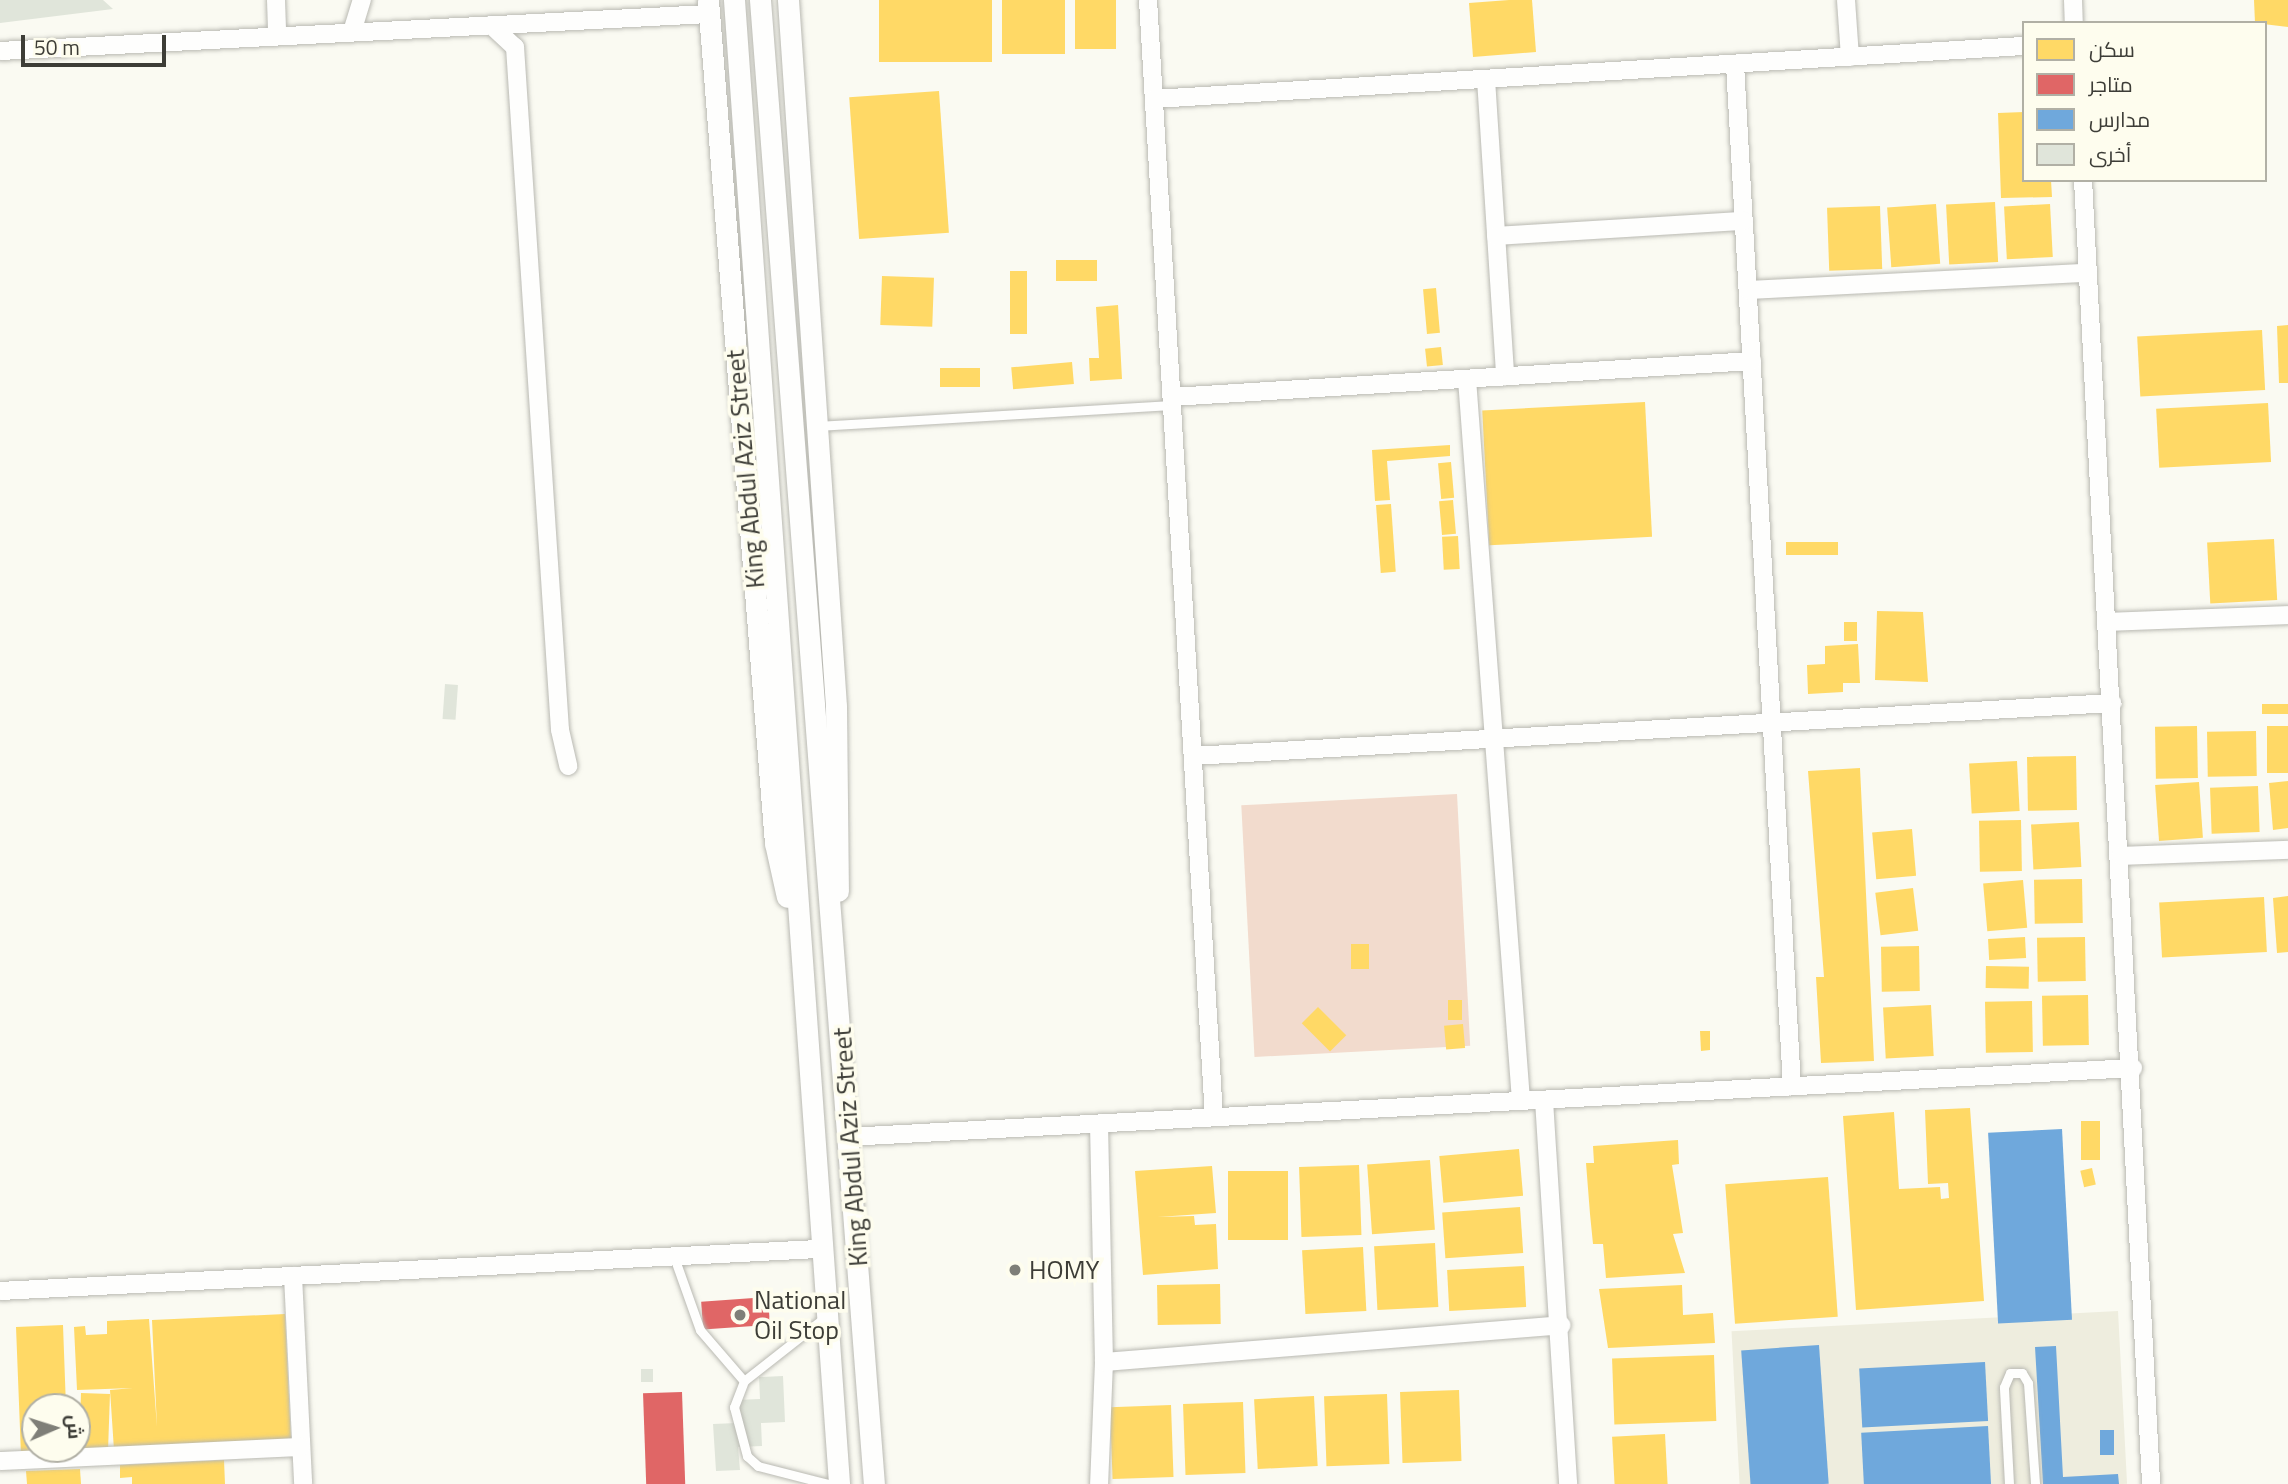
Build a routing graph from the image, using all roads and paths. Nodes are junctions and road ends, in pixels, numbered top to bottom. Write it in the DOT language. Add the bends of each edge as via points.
graph roads {
  1 [pos="276,0"];
  2 [pos="362,0"];
  3 [pos="734,0"];
  4 [pos="760,0"];
  5 [pos="788,0"];
  6 [pos="1148,0"];
  7 [pos="1846,0"];
  8 [pos="2073,0"];
  9 [pos="709,7"];
  10 [pos="2074,21"];
  11 [pos="491,25"];
  12 [pos="352,32"];
  13 [pos="277,36"];
  14 [pos="2022,46"];
  15 [pos="0,51"];
  16 [pos="1850,57"];
  17 [pos="1735,64"];
  18 [pos="1486,79"];
  19 [pos="1154,99"];
  20 [pos="2083,182"];
  21 [pos="1744,221"];
  22 [pos="1496,236"];
  23 [pos="2088,273"];
  24 [pos="1748,290"];
  25 [pos="1752,360"];
  26 [pos="1505,376"];
  27 [pos="1466,379"];
  28 [pos="1171,401"];
  29 [pos="817,426"];
  30 [pos="2288,615"];
  31 [pos="2108,622"];
  32 [pos="2112,703"];
  33 [pos="1772,722"];
  34 [pos="1494,738"];
  35 [pos="1193,756"];
  36 [pos="569,766"];
  37 [pos="2288,850"];
  38 [pos="2121,856"];
  39 [pos="796,935"];
  40 [pos="835,935"];
  41 [pos="2133,1068"];
  42 [pos="1792,1086"];
  43 [pos="1545,1100"];
  44 [pos="1521,1101"];
  45 [pos="1214,1118"];
  46 [pos="1099,1124"];
  47 [pos="847,1137"];
  48 [pos="818,1249"];
  49 [pos="674,1257"];
  50 [pos="293,1276"];
  51 [pos="0,1292"];
  52 [pos="824,1318"];
  53 [pos="1562,1325"];
  54 [pos="1104,1362"];
  55 [pos="744,1381"];
  56 [pos="301,1447"];
  57 [pos="0,1461"];
  58 [pos="303,1484"];
  59 [pos="828,1484"];
  60 [pos="839,1484"];
  61 [pos="874,1484"];
  62 [pos="1100,1484"];
  63 [pos="1568,1484"];
  64 [pos="2009,1484"];
  65 [pos="2035,1484"];
  66 [pos="2151,1484"];
  1 -- 13 [label="street"];
  2 -- 12 [label="street"];
  3 -- 39 [label="street, King Abdul Aziz Street" via="794,829"];
  4 -- 40 [label="street, King Abdul Aziz Street" via="820,830"];
  5 -- 29 [label="street, King Abdul Aziz Street"];
  6 -- 19 [label="street"];
  7 -- 16 [label="street"];
  8 -- 10 [label="street"];
  9 -- 11 [label="street"];
  9 -- 39 [label="street, King Abdul Aziz Street" via="775,843"];
  11 -- 12 [label="street"];
  11 -- 36 [label="street" via="515,47 561,730"];
  12 -- 13 [label="street"];
  13 -- 15 [label="street"];
  14 -- 16 [label="street"];
  16 -- 17 [label="street"];
  17 -- 18 [label="street"];
  17 -- 21 [label="street"];
  18 -- 19 [label="street"];
  18 -- 22 [label="street"];
  19 -- 28 [label="street"];
  20 -- 23 [label="street"];
  21 -- 22 [label="street"];
  21 -- 24 [label="street"];
  22 -- 26 [label="street"];
  23 -- 24 [label="street"];
  23 -- 31 [label="street"];
  24 -- 25 [label="street"];
  25 -- 26 [label="street"];
  25 -- 33 [label="street"];
  26 -- 27 [label="street"];
  27 -- 28 [label="street"];
  27 -- 34 [label="street"];
  28 -- 29 [label="lane"];
  28 -- 35 [label="street"];
  29 -- 40 [label="street, King Abdul Aziz Street" via="841,829"];
  30 -- 31 [label="street"];
  31 -- 32 [label="street"];
  32 -- 33 [label="street"];
  32 -- 38 [label="street"];
  33 -- 34 [label="street"];
  33 -- 42 [label="street"];
  34 -- 35 [label="street"];
  34 -- 44 [label="street"];
  35 -- 45 [label="street"];
  37 -- 38 [label="street"];
  38 -- 41 [label="street"];
  39 -- 48 [label="street, King Abdul Aziz Street"];
  40 -- 47 [label="street, King Abdul Aziz Street"];
  41 -- 42 [label="street"];
  41 -- 66 [label="street"];
  42 -- 43 [label="street"];
  43 -- 44 [label="street"];
  43 -- 53 [label="street"];
  44 -- 45 [label="street"];
  45 -- 46 [label="street"];
  46 -- 47 [label="street"];
  46 -- 54 [label="street"];
  47 -- 61 [label="street, King Abdul Aziz Street"];
  48 -- 49 [label="street"];
  48 -- 52 [label="street, King Abdul Aziz Street"];
  49 -- 50 [label="street"];
  49 -- 55 [label="lane" via="700,1330"];
  50 -- 51 [label="street"];
  50 -- 56 [label="street"];
  52 -- 55 [label="lane"];
  52 -- 60 [label="street, King Abdul Aziz Street"];
  53 -- 54 [label="street"];
  53 -- 63 [label="street"];
  54 -- 62 [label="street"];
  55 -- 59 [label="lane" via="734,1407 747,1456 772,1472"];
  56 -- 57 [label="street"];
  56 -- 58 [label="street"];
  64 -- 65 [label="lane" via="2004,1387 2010,1373 2022,1373 2028,1383"];
}
